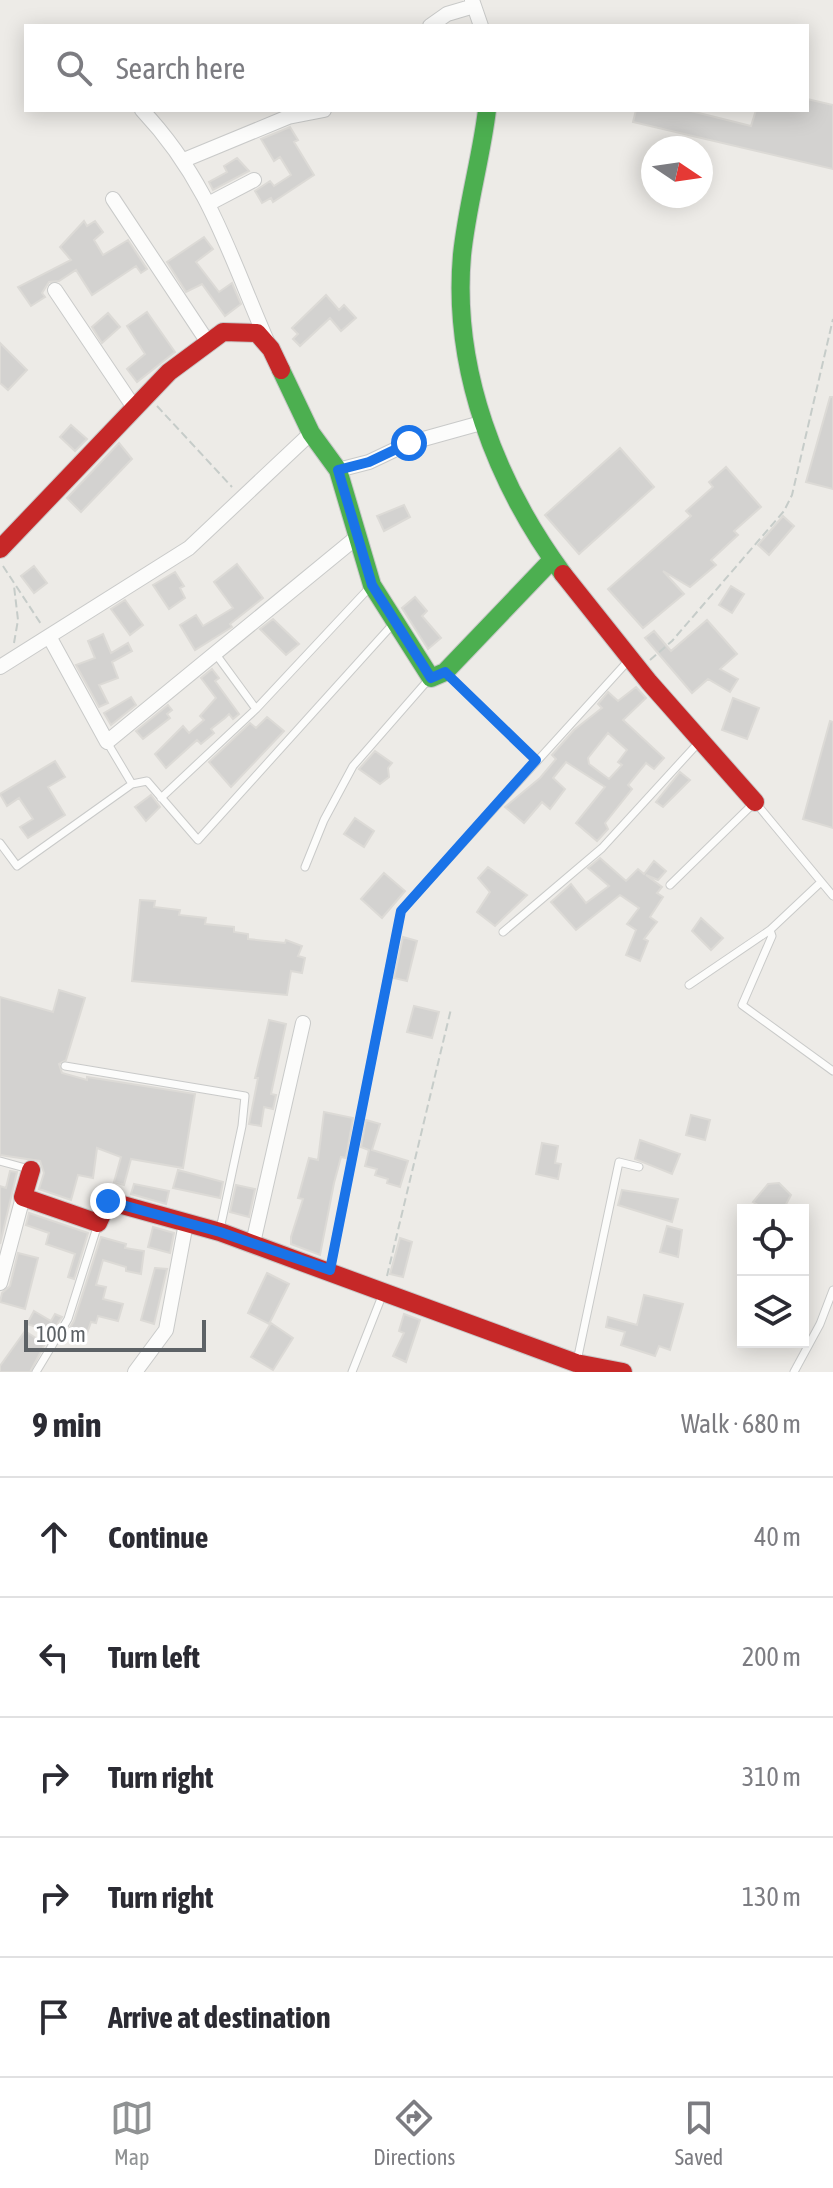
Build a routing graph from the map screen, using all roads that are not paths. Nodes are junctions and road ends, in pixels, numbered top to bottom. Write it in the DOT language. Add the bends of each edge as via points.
graph roads {
  1 [pos="473,3"];
  2 [pos="433,24"];
  3 [pos="480,24"];
  4 [pos="144,112"];
  5 [pos="314,112"];
  6 [pos="487,112"];
  7 [pos="184,160"];
  8 [pos="254,180"];
  9 [pos="113,199"];
  10 [pos="210,203"];
  11 [pos="55,290"];
  12 [pos="207,341"];
  13 [pos="271,349"];
  14 [pos="139,400"];
  15 [pos="481,423"];
  16 [pos="311,433"];
  17 [pos="338,470"];
  18 [pos="357,537"];
  19 [pos="0,549"];
  20 [pos="551,561"];
  21 [pos="372,585"];
  22 [pos="394,623"];
  23 [pos="50,638"];
  24 [pos="215,653"];
  25 [pos="6,663"];
  26 [pos="634,665"];
  27 [pos="438,675"];
  28 [pos="256,709"];
  29 [pos="702,739"];
  30 [pos="107,742"];
  31 [pos="132,784"];
  32 [pos="161,798"];
  33 [pos="755,802"];
  34 [pos="0,843"];
  35 [pos="305,867"];
  36 [pos="821,882"];
  37 [pos="670,885"];
  38 [pos="833,896"];
  39 [pos="770,930"];
  40 [pos="503,932"];
  41 [pos="689,985"];
  42 [pos="303,1023"];
  43 [pos="65,1066"];
  44 [pos="833,1071"];
  45 [pos="0,1161"];
  46 [pos="639,1167"];
  47 [pos="31,1170"];
  48 [pos="23,1197"];
  49 [pos="98,1223"];
  50 [pos="186,1223"];
  51 [pos="220,1232"];
  52 [pos="253,1243"];
  53 [pos="330,1270"];
  54 [pos="0,1283"];
  55 [pos="833,1290"];
  56 [pos="383,1293"];
  57 [pos="576,1363"];
  58 [pos="36,1372"];
  59 [pos="135,1372"];
  60 [pos="352,1372"];
  61 [pos="623,1372"];
  62 [pos="794,1372"];
  1 -- 2 [label="street"];
  1 -- 3 [label="street"];
  4 -- 7 [label="street"];
  5 -- 7 [label="street" via="288,117"];
  6 -- 15 [label="street" via="462,259 464,331"];
  7 -- 10 [label="street"];
  8 -- 10 [label="street"];
  9 -- 12 [label="street"];
  10 -- 13 [label="street"];
  11 -- 14 [label="street"];
  12 -- 13 [label="street" via="223,332 245,330 257,333"];
  12 -- 14 [label="street"];
  13 -- 16 [label="street"];
  14 -- 19 [label="street"];
  15 -- 17 [label="street"];
  15 -- 20 [label="street" via="524,519"];
  16 -- 17 [label="street"];
  16 -- 23 [label="street" via="189,548"];
  17 -- 18 [label="street"];
  18 -- 21 [label="street"];
  18 -- 24 [label="street"];
  20 -- 26 [label="street"];
  20 -- 27 [label="street"];
  21 -- 22 [label="street"];
  21 -- 28 [label="lane"];
  22 -- 27 [label="street"];
  22 -- 32 [label="lane" via="198,840"];
  23 -- 25 [label="street"];
  23 -- 30 [label="street"];
  24 -- 28 [label="lane"];
  24 -- 30 [label="street"];
  26 -- 29 [label="street"];
  26 -- 53 [label="lane" via="536,760 401,911"];
  27 -- 35 [label="lane" via="353,766"];
  28 -- 32 [label="lane"];
  29 -- 33 [label="street"];
  29 -- 40 [label="lane" via="602,848"];
  30 -- 31 [label="lane"];
  31 -- 32 [label="lane" via="147,781"];
  31 -- 34 [label="lane" via="17,866"];
  33 -- 36 [label="lane"];
  33 -- 37 [label="lane"];
  36 -- 38 [label="lane"];
  36 -- 39 [label="lane"];
  39 -- 41 [label="lane"];
  39 -- 44 [label="lane" via="742,1005"];
  42 -- 52 [label="street"];
  43 -- 51 [label="lane" via="245,1096"];
  45 -- 47 [label="lane"];
  46 -- 57 [label="lane" via="619,1162"];
  47 -- 48 [label="street"];
  48 -- 49 [label="street"];
  48 -- 54 [label="street"];
  49 -- 50 [label="street" via="108,1201"];
  49 -- 58 [label="lane" via="68,1319"];
  50 -- 51 [label="street"];
  50 -- 59 [label="street" via="166,1330"];
  51 -- 52 [label="street"];
  52 -- 53 [label="street"];
  53 -- 56 [label="street"];
  55 -- 62 [label="lane"];
  56 -- 57 [label="street"];
  56 -- 60 [label="lane"];
  57 -- 61 [label="street"];
}
